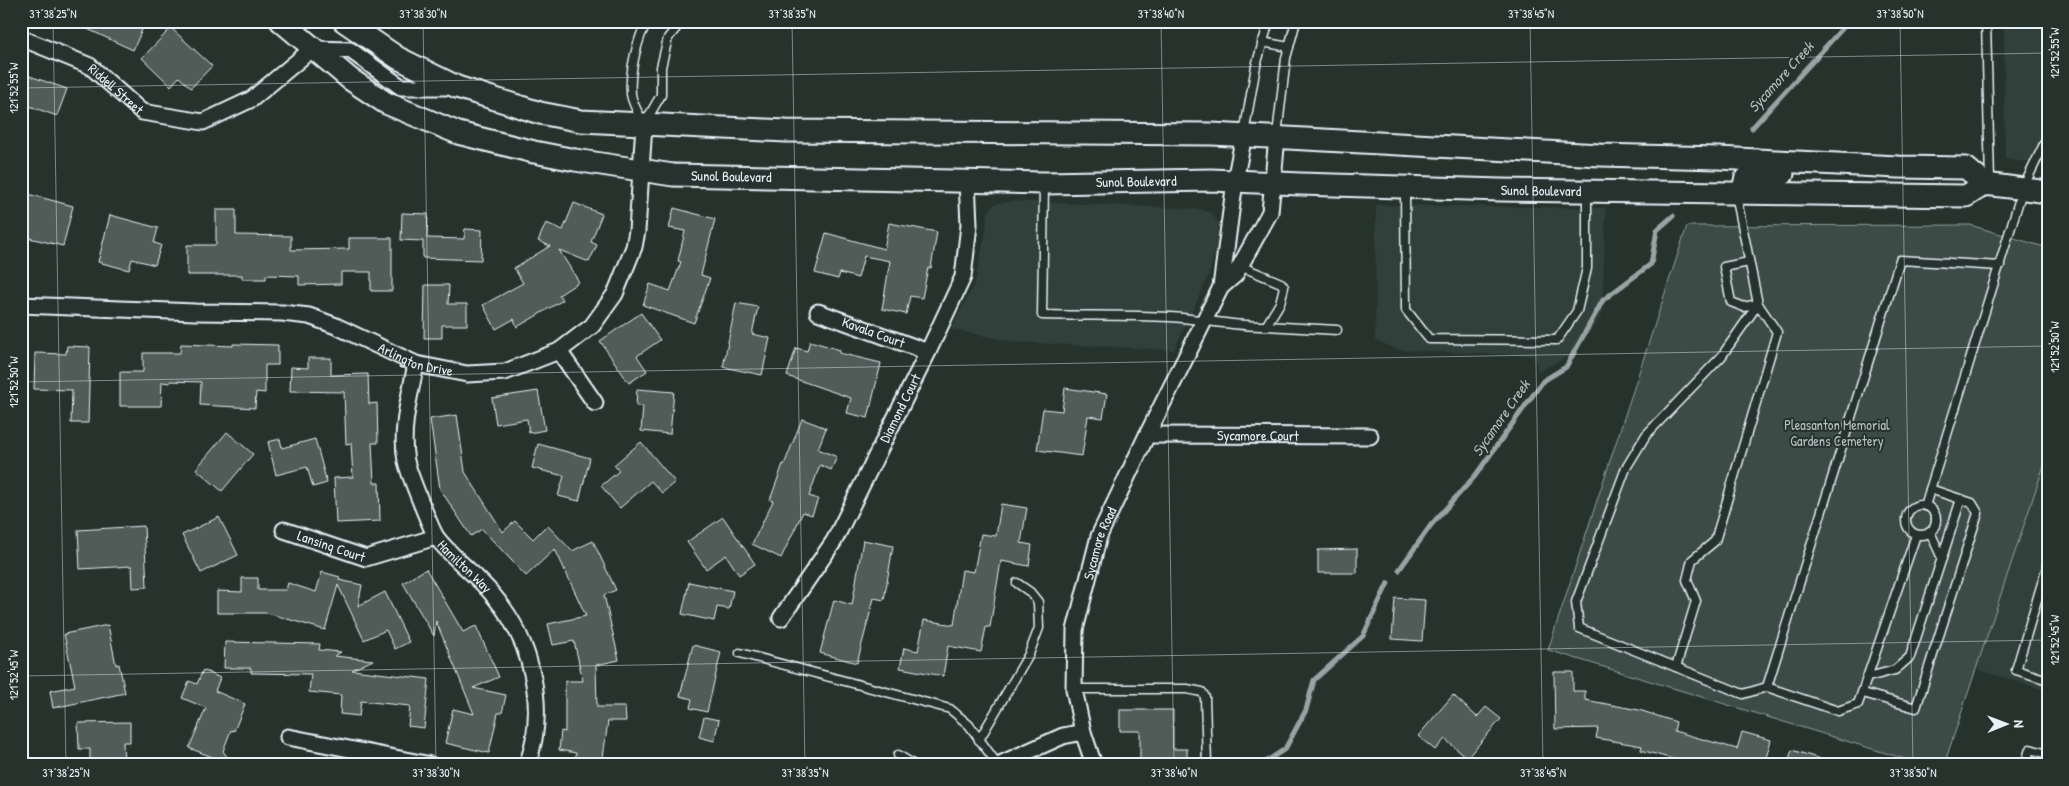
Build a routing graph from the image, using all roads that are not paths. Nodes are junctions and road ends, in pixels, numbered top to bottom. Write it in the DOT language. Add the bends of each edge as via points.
graph roads {
  1 [pos="281,21"];
  2 [pos="344,21"];
  3 [pos="648,21"];
  4 [pos="682,21"];
  5 [pos="1269,21"];
  6 [pos="1296,21"];
  7 [pos="1300,21"];
  8 [pos="1986,21"];
  9 [pos="1293,32"];
  10 [pos="21,38"];
  11 [pos="1262,42"];
  12 [pos="1289,47"];
  13 [pos="312,49"];
  14 [pos="457,87"];
  15 [pos="644,125"];
  16 [pos="1244,135"];
  17 [pos="2048,136"];
  18 [pos="1277,137"];
  19 [pos="1879,166"];
  20 [pos="641,170"];
  21 [pos="967,180"];
  22 [pos="1235,181"];
  23 [pos="1044,183"];
  24 [pos="1272,183"];
  25 [pos="1987,184"];
  26 [pos="1405,187"];
  27 [pos="2023,188"];
  28 [pos="1587,190"];
  29 [pos="1738,192"];
  30 [pos="2048,192"];
  31 [pos="1749,262"];
  32 [pos="1240,266"];
  33 [pos="2000,266"];
  34 [pos="1221,287"];
  35 [pos="1758,304"];
  36 [pos="21,305"];
  37 [pos="818,312"];
  38 [pos="1205,320"];
  39 [pos="1266,326"];
  40 [pos="1337,330"];
  41 [pos="558,351"];
  42 [pos="928,352"];
  43 [pos="416,364"];
  44 [pos="595,404"];
  45 [pos="1146,435"];
  46 [pos="1370,436"];
  47 [pos="1930,489"];
  48 [pos="1961,499"];
  49 [pos="1925,506"];
  50 [pos="284,530"];
  51 [pos="1930,532"];
  52 [pos="1916,535"];
  53 [pos="436,537"];
  54 [pos="1942,558"];
  55 [pos="2048,563"];
  56 [pos="1017,583"];
  57 [pos="781,618"];
  58 [pos="740,653"];
  59 [pos="1676,667"];
  60 [pos="1868,677"];
  61 [pos="2048,680"];
  62 [pos="1768,687"];
  63 [pos="1074,689"];
  64 [pos="1862,693"];
  65 [pos="1083,732"];
  66 [pos="288,737"];
  67 [pos="979,740"];
  68 [pos="2048,754"];
  69 [pos="898,755"];
  70 [pos="431,765"];
  71 [pos="527,765"];
  72 [pos="914,765"];
  73 [pos="998,765"];
  74 [pos="1094,765"];
  75 [pos="1206,765"];
  76 [pos="2025,765"];
  1 -- 13 [label="main road, Sunol Boulevard"];
  2 -- 14 [label="main road" via="398,58"];
  3 -- 15 [label="lane" via="634,62 631,95"];
  4 -- 15 [label="lane" via="668,38 661,67 661,95"];
  5 -- 11 [label="lane"];
  6 -- 9 [label="lane"];
  7 -- 9 [label="lane"];
  8 -- 25 [label="lane"];
  9 -- 12 [label="lane"];
  10 -- 13 [label="street, Riddell Street" via="90,66 142,112 203,122 252,99"];
  11 -- 12 [label="lane"];
  11 -- 16 [label="lane"];
  12 -- 18 [label="lane"];
  13 -- 14 [label="street" via="350,50 401,87"];
  13 -- 20 [label="main road, Sunol Boulevard" via="386,103 458,133 534,152"];
  14 -- 15 [label="main road" via="540,113 580,121"];
  15 -- 16 [label="main road" via="786,131"];
  15 -- 20 [label="street, Arlington Drive"];
  16 -- 18 [label="main road"];
  16 -- 22 [label="street, Sycamore Road"];
  17 -- 27 [label="lane"];
  18 -- 19 [label="main road"];
  18 -- 24 [label="street, Sycamore Road"];
  19 -- 25 [label="main road" via="1966,168"];
  19 -- 29 [label="main road" via="1833,176 1755,174 1746,178"];
  20 -- 21 [label="main road, Sunol Boulevard" via="673,175"];
  20 -- 41 [label="street, Arlington Drive" via="634,247 615,294 592,326"];
  21 -- 23 [label="main road, Sunol Boulevard"];
  21 -- 42 [label="street, Diamond Court" via="969,225 963,277"];
  22 -- 23 [label="main road, Sunol Boulevard"];
  22 -- 24 [label="main road, Sunol Boulevard"];
  22 -- 34 [label="street, Sycamore Road"];
  23 -- 38 [label="lane" via="1042,315"];
  24 -- 26 [label="main road, Sunol Boulevard"];
  24 -- 32 [label="street, Sycamore Road" via="1270,212"];
  25 -- 27 [label="main road"];
  25 -- 29 [label="main road, Sunol Boulevard" via="1966,196"];
  26 -- 28 [label="main road, Sunol Boulevard"];
  26 -- 28 [label="lane" via="1406,310 1429,339 1557,340 1577,311 1586,268"];
  27 -- 30 [label="main road"];
  27 -- 33 [label="lane"];
  28 -- 29 [label="main road, Sunol Boulevard"];
  29 -- 31 [label="lane"];
  31 -- 35 [label="lane"];
  31 -- 35 [label="lane" via="1724,267 1731,302 1744,307"];
  32 -- 34 [label="street, Sycamore Road"];
  32 -- 39 [label="lane" via="1284,287 1280,302"];
  33 -- 47 [label="lane"];
  33 -- 62 [label="lane" via="1900,260"];
  34 -- 38 [label="street, Sycamore Road"];
  35 -- 59 [label="lane" via="1777,332 1715,541 1692,560 1687,580 1696,601"];
  35 -- 59 [label="lane" via="1721,357 1646,435 1626,468 1576,602 1579,628"];
  36 -- 43 [label="street, Arlington Drive" via="282,312 336,326"];
  37 -- 42 [label="street, Kavala Court"];
  38 -- 39 [label="lane" via="1239,326"];
  38 -- 45 [label="street, Sycamore Road"];
  39 -- 40 [label="lane"];
  41 -- 43 [label="street, Arlington Drive" via="505,372 467,374"];
  41 -- 44 [label="street"];
  42 -- 57 [label="street, Diamond Court" via="834,541"];
  43 -- 53 [label="street, Hamilton Way" via="405,429 406,462"];
  45 -- 46 [label="street, Sycamore Court"];
  45 -- 63 [label="street, Sycamore Road" via="1099,536 1075,630"];
  47 -- 48 [label="lane"];
  47 -- 49 [label="lane"];
  48 -- 54 [label="lane"];
  48 -- 64 [label="lane" via="1972,503 1978,513 1916,708"];
  49 -- 51 [label="lane" via="1936,519"];
  49 -- 52 [label="lane" via="1914,507 1906,516 1907,527"];
  50 -- 53 [label="street, Lansing Court" via="366,558"];
  51 -- 52 [label="lane"];
  51 -- 54 [label="lane"];
  52 -- 60 [label="lane"];
  53 -- 71 [label="street, Hamilton Way" via="493,594 514,623 535,687 536,720 533,749"];
  54 -- 60 [label="lane" via="1910,657 1895,670"];
  55 -- 61 [label="lane" via="2016,670"];
  56 -- 67 [label="lane" via="1038,602 1039,628 1029,654"];
  58 -- 67 [label="lane" via="950,709 969,725"];
  59 -- 62 [label="lane" via="1743,694"];
  60 -- 64 [label="lane"];
  62 -- 64 [label="lane" via="1838,711 1858,704"];
  63 -- 65 [label="street, Sycamore Road"];
  63 -- 75 [label="lane" via="1187,689 1202,692"];
  65 -- 73 [label="street" via="1063,736"];
  65 -- 74 [label="street, Sycamore Road"];
  66 -- 70 [label="street"];
  67 -- 73 [label="lane"];
  68 -- 76 [label="lane" via="2030,749"];
  69 -- 72 [label="lane"];
}
